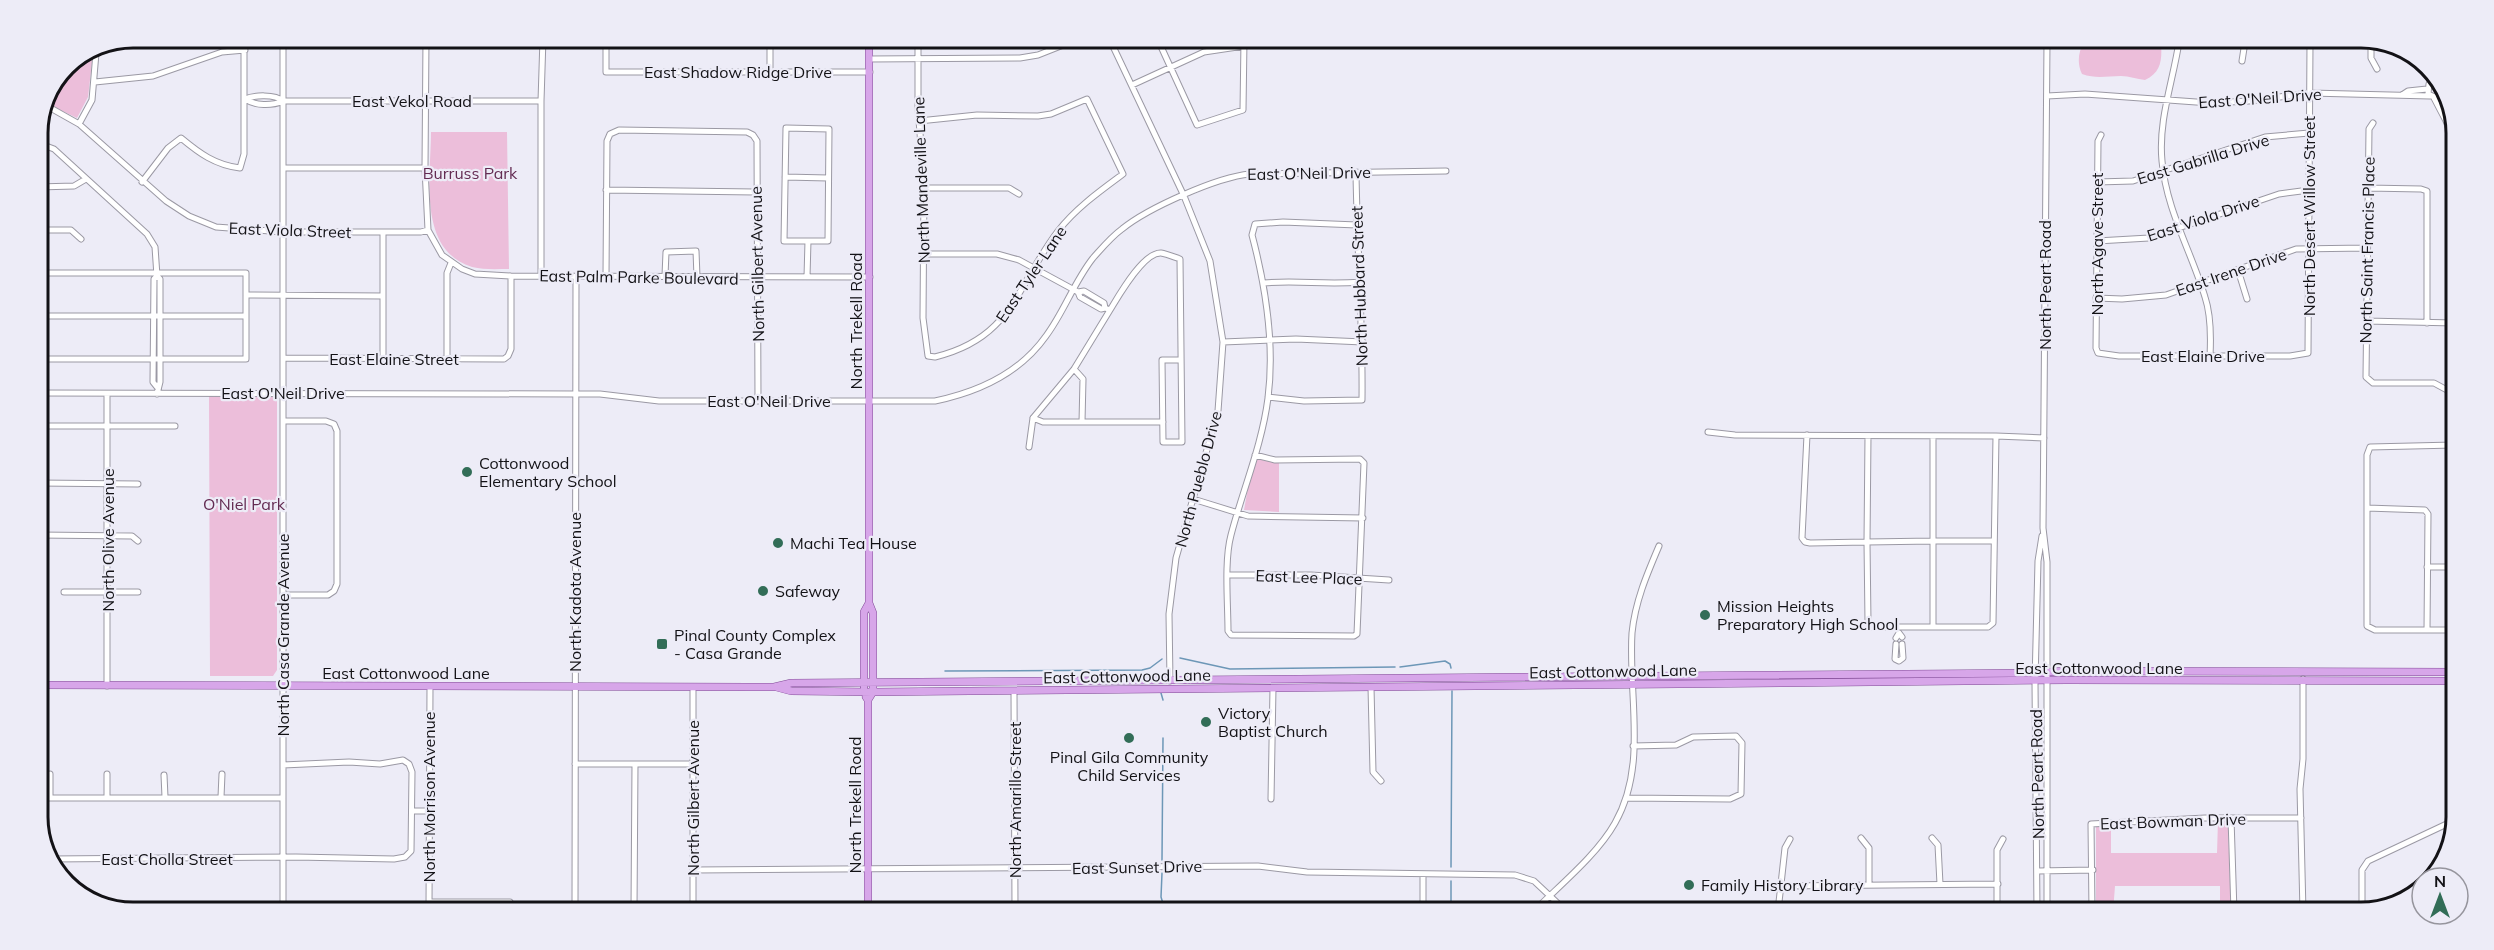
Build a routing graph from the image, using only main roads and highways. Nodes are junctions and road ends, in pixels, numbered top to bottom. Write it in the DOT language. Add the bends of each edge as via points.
graph roads {
  1 [pos="869,48"];
  2 [pos="869,603"];
  3 [pos="2446,672"];
  4 [pos="976,681"];
  5 [pos="2446,681"];
  6 [pos="864,682"];
  7 [pos="873,682"];
  8 [pos="48,685"];
  9 [pos="774,687"];
  10 [pos="976,691"];
  11 [pos="864,692"];
  12 [pos="873,692"];
  13 [pos="868,700"];
  14 [pos="868,902"];
  1 -- 2 [label="main road, North Trekell Road"];
  2 -- 6 [label="main road, North Trekell Road" via="864,612"];
  2 -- 7 [label="main road, North Trekell Road" via="873,613"];
  3 -- 4 [label="main road, East Cottonwood Lane"];
  4 -- 7 [label="main road, East Cottonwood Lane"];
  4 -- 10 [label="main road"];
  5 -- 10 [label="main road, East Cottonwood Lane"];
  6 -- 7 [label="main road, East Cottonwood Lane"];
  6 -- 9 [label="main road, East Cottonwood Lane" via="790,683"];
  6 -- 11 [label="main road, North Trekell Road"];
  7 -- 12 [label="main road, North Trekell Road"];
  8 -- 9 [label="main road, East Cottonwood Lane"];
  9 -- 11 [label="main road, East Cottonwood Lane" via="790,691"];
  10 -- 12 [label="main road, East Cottonwood Lane"];
  11 -- 12 [label="main road, East Cottonwood Lane"];
  11 -- 13 [label="main road, North Trekell Road"];
  12 -- 13 [label="main road"];
  13 -- 14 [label="main road, North Trekell Road"];
}
